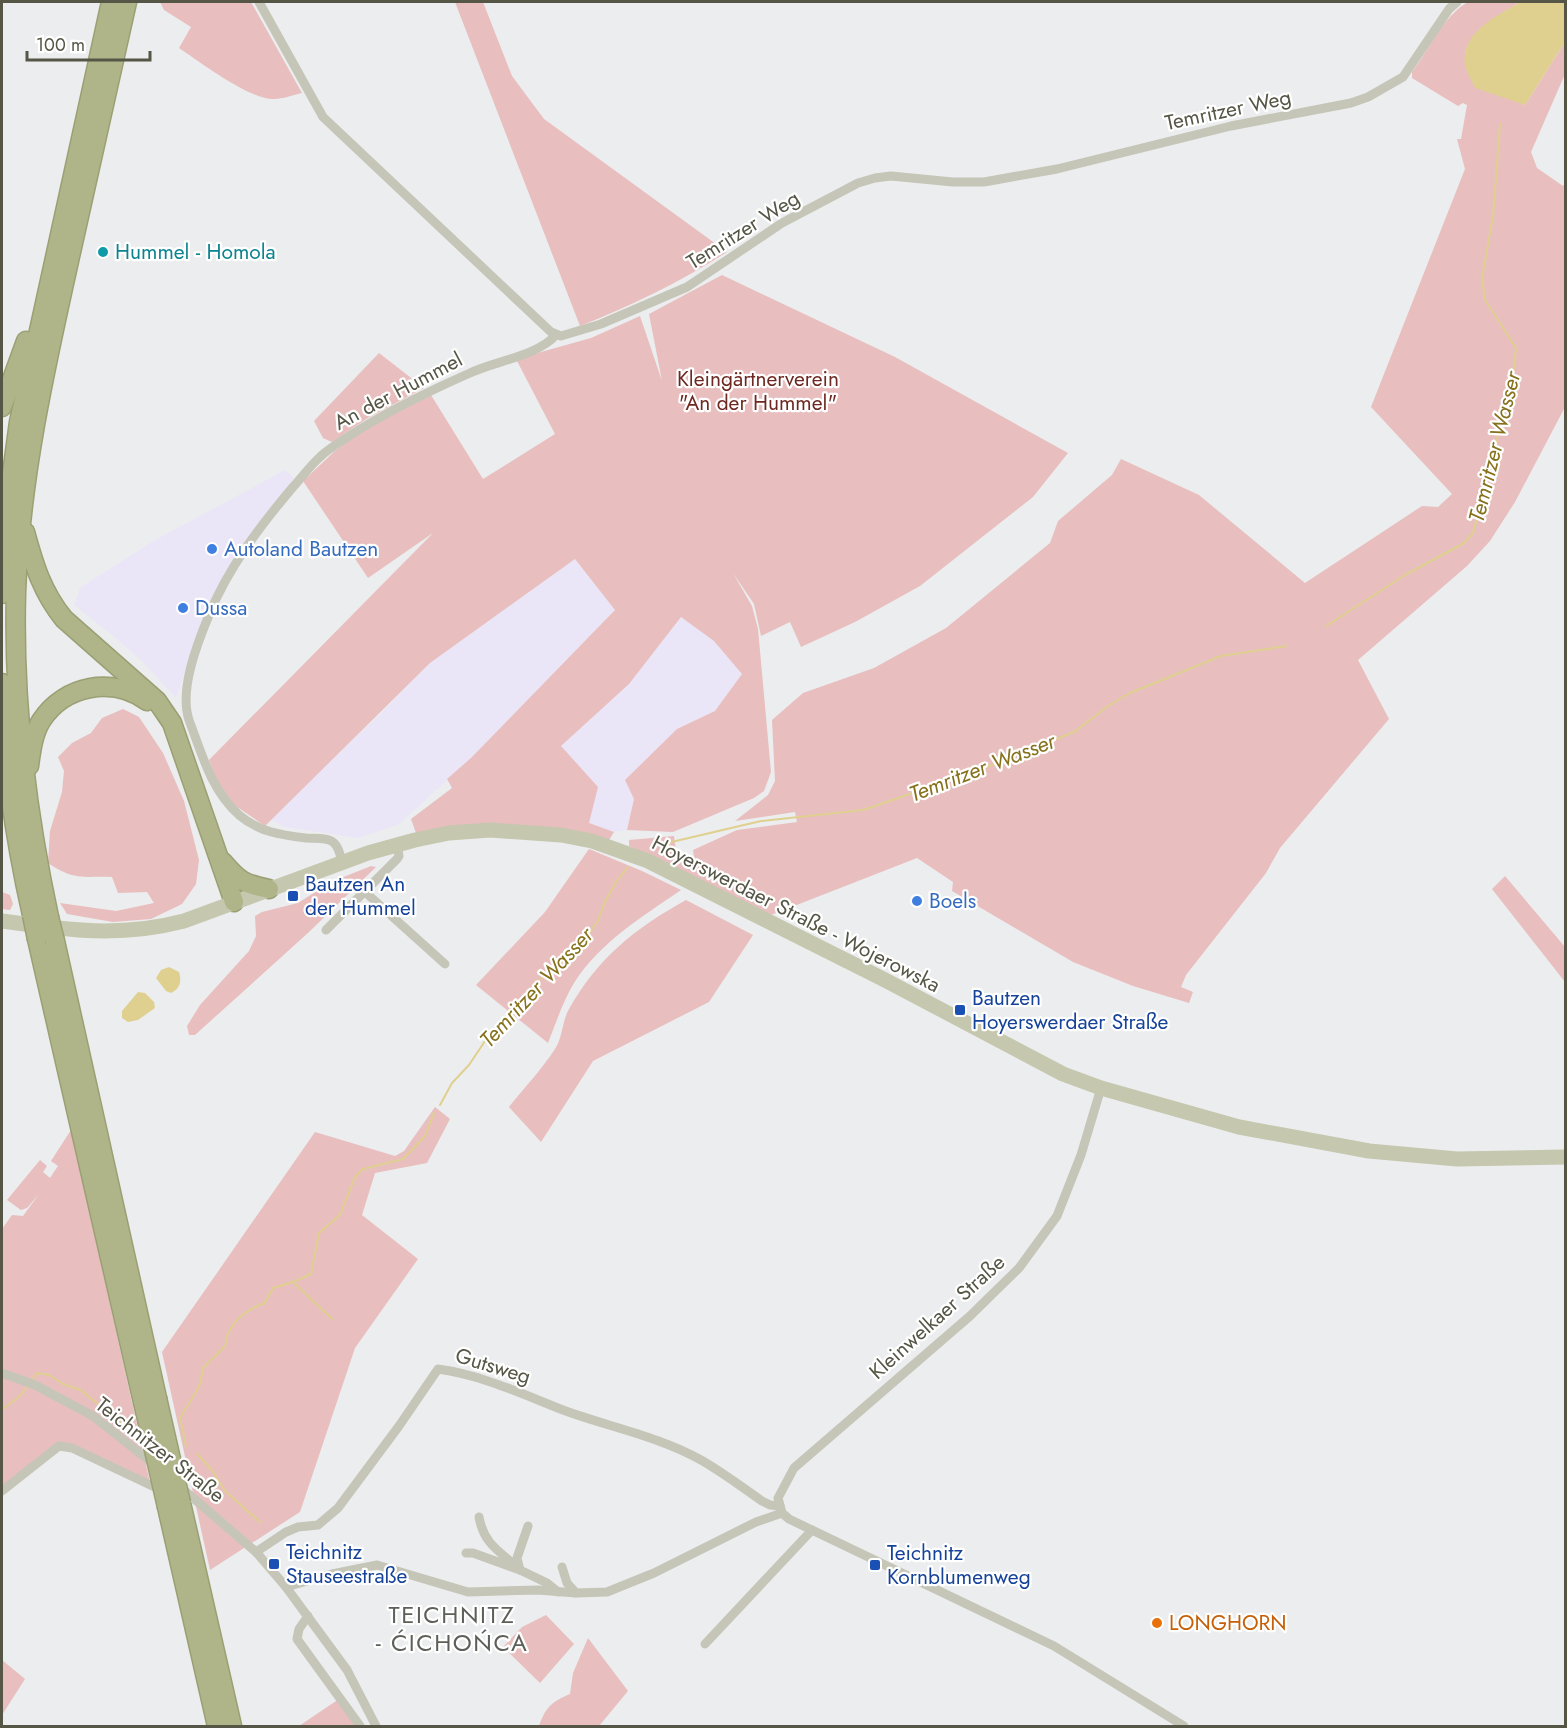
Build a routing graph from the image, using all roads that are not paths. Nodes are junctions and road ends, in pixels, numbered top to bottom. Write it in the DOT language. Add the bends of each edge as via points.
graph roads {
  1 [pos="111,2"];
  2 [pos="127,2"];
  3 [pos="259,2"];
  4 [pos="1457,2"];
  5 [pos="46,299"];
  6 [pos="556,335"];
  7 [pos="2,407"];
  8 [pos="22,519"];
  9 [pos="2,594"];
  10 [pos="2,683"];
  11 [pos="2,719"];
  12 [pos="181,750"];
  13 [pos="27,800"];
  14 [pos="398,844"];
  15 [pos="218,856"];
  16 [pos="342,862"];
  17 [pos="268,889"];
  18 [pos="365,892"];
  19 [pos="234,902"];
  20 [pos="41,916"];
  21 [pos="2,921"];
  22 [pos="327,930"];
  23 [pos="46,940"];
  24 [pos="445,964"];
  25 [pos="1101,1088"];
  26 [pos="1566,1156"];
  27 [pos="2,1373"];
  28 [pos="150,1400"];
  29 [pos="2,1491"];
  30 [pos="174,1505"];
  31 [pos="208,1509"];
  32 [pos="781,1510"];
  33 [pos="479,1516"];
  34 [pos="528,1526"];
  35 [pos="812,1530"];
  36 [pos="487,1541"];
  37 [pos="256,1552"];
  38 [pos="466,1553"];
  39 [pos="479,1555"];
  40 [pos="562,1567"];
  41 [pos="520,1569"];
  42 [pos="286,1587"];
  43 [pos="558,1592"];
  44 [pos="576,1593"];
  45 [pos="308,1616"];
  46 [pos="705,1644"];
  47 [pos="217,1726"];
  48 [pos="232,1726"];
  49 [pos="360,1726"];
  50 [pos="376,1726"];
  51 [pos="1184,1726"];
  1 -- 5 [label="highway"];
  2 -- 8 [label="highway" via="48,359"];
  3 -- 6 [label="street" via="324,117"];
  4 -- 6 [label="street, Temritzer Weg" via="1404,77 1352,103 984,182 875,178 782,223 687,287 601,324 566,336"];
  5 -- 7 [label="highway"];
  5 -- 9 [label="highway" via="19,422 7,511"];
  6 -- 16 [label="street, An der Hummel" via="534,350 427,392 370,422 321,456 249,543 202,631 186,704 215,788 250,823 277,834 330,840 338,848"];
  8 -- 12 [label="highway" via="36,571 52,605 157,701 172,723"];
  8 -- 13 [label="highway" via="16,654"];
  10 -- 11 [label="highway"];
  11 -- 20 [label="highway" via="14,815"];
  12 -- 13 [label="highway" via="160,715 138,694 122,688 81,690 53,706 38,729 30,758"];
  12 -- 15 [label="highway"];
  13 -- 20 [label="highway"];
  14 -- 16 [label="main road, Hoyerswerdaer Straße - Wojerowska"];
  14 -- 18 [label="street" via="397,859"];
  14 -- 25 [label="main road, Hoyerswerdaer Straße - Wojerowska" via="449,833 490,830 561,835 619,850 753,913 1063,1074"];
  15 -- 17 [label="highway" via="238,879"];
  15 -- 19 [label="highway"];
  16 -- 17 [label="main road, Hoyerswerdaer Straße - Wojerowska"];
  17 -- 19 [label="main road, Hoyerswerdaer Straße - Wojerowska"];
  18 -- 22 [label="street"];
  18 -- 24 [label="street"];
  19 -- 21 [label="main road, Hoyerswerdaer Straße - Wojerowska" via="154,929 123,932"];
  20 -- 23 [label="highway, bridge"];
  23 -- 28 [label="highway" via="84,1076"];
  23 -- 28 [label="highway" via="91,1178"];
  25 -- 26 [label="main road, Hoyerswerdaer Straße - Wojerowska" via="1239,1127 1369,1151 1457,1158"];
  25 -- 32 [label="street, Kleinwelkaer Straße" via="1058,1215 1019,1268 970,1316 794,1467 778,1498"];
  27 -- 31 [label="street, Teichnitzer Straße" via="93,1416"];
  28 -- 30 [label="highway, bridge"];
  29 -- 31 [label="street" via="59,1446 72,1448"];
  30 -- 47 [label="highway"];
  30 -- 48 [label="highway"];
  31 -- 37 [label="street, Teichnitzer Straße"];
  32 -- 35 [label="street" via="789,1519"];
  32 -- 37 [label="street, Gutsweg" via="667,1444 513,1389 438,1369 338,1508 318,1525 286,1532"];
  32 -- 44 [label="street" via="607,1592"];
  33 -- 36 [label="street"];
  34 -- 41 [label="street" via="517,1558"];
  35 -- 46 [label="street"];
  35 -- 51 [label="street" via="1054,1646"];
  36 -- 39 [label="street"];
  36 -- 41 [label="street"];
  37 -- 42 [label="street, Teichnitzer Straße"];
  38 -- 39 [label="street"];
  39 -- 41 [label="street"];
  40 -- 44 [label="street" via="569,1587"];
  41 -- 43 [label="street"];
  42 -- 43 [label="street" via="377,1564 468,1592"];
  42 -- 45 [label="street, Teichnitzer Straße"];
  43 -- 44 [label="street"];
  45 -- 49 [label="street" via="297,1639"];
  45 -- 50 [label="street, Teichnitzer Straße" via="347,1670"];
}
